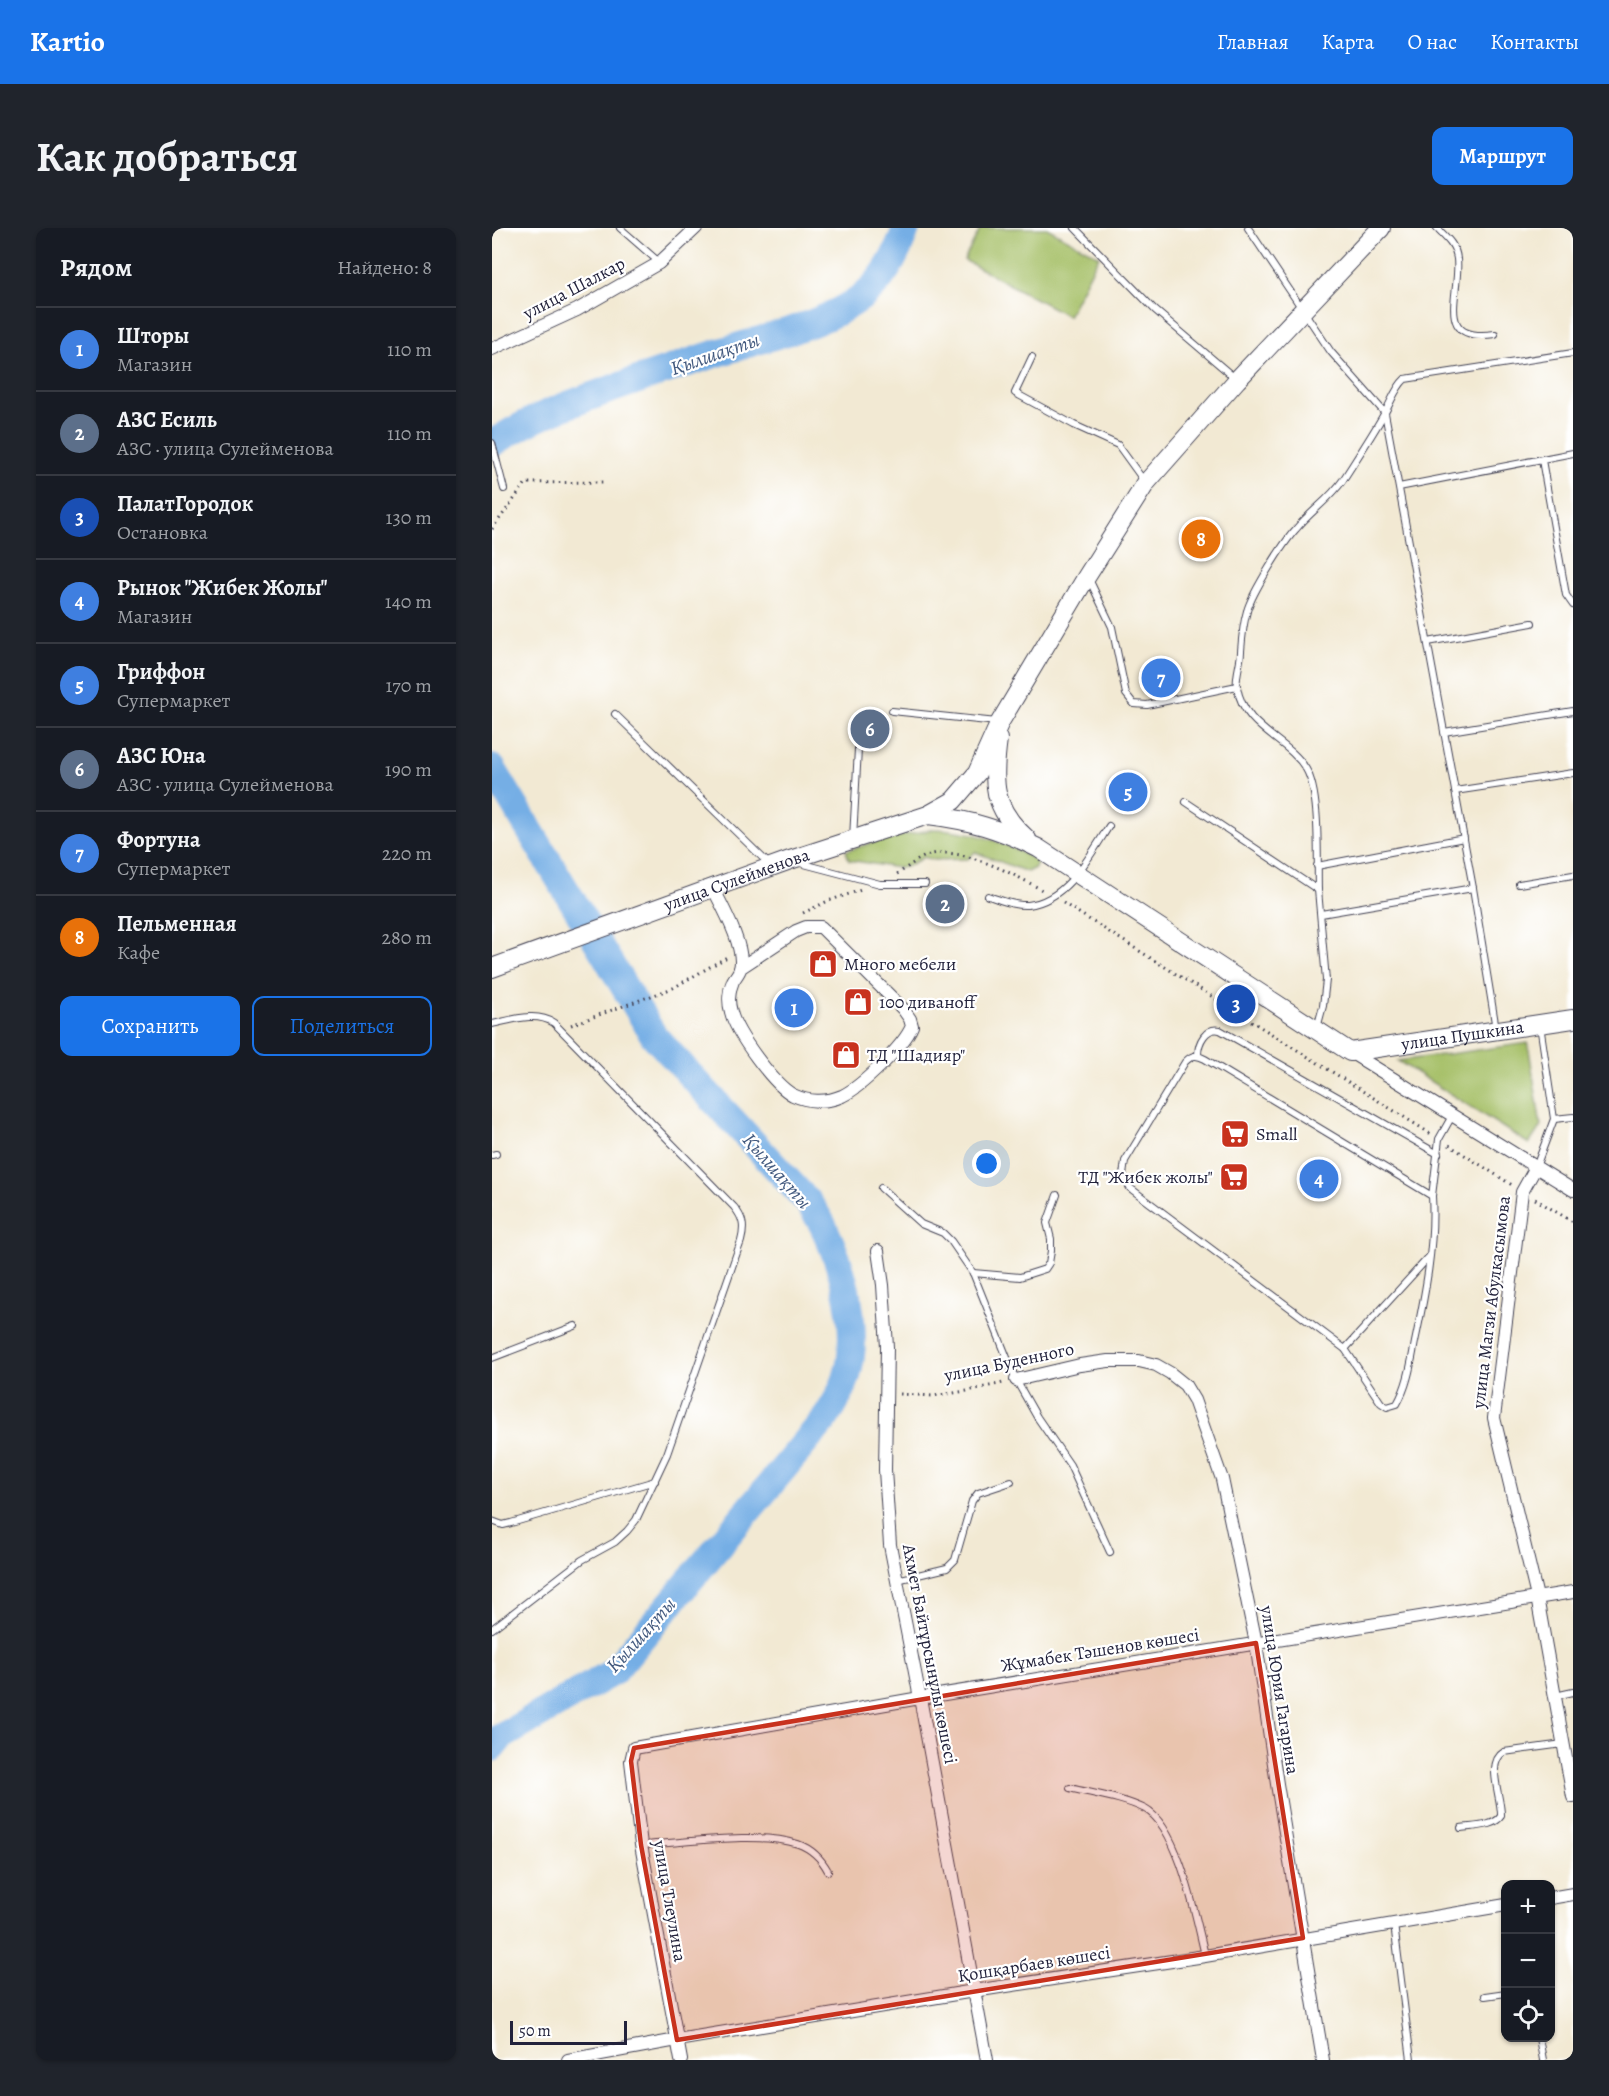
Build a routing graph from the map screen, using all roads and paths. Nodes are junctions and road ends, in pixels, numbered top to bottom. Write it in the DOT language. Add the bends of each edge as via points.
graph roads {
  1 [pos="620,228"];
  2 [pos="696,228"];
  3 [pos="1075,228"];
  4 [pos="1248,228"];
  5 [pos="1381,228"];
  6 [pos="1437,228"];
  7 [pos="659,263"];
  8 [pos="1304,308"];
  9 [pos="1495,334"];
  10 [pos="492,350"];
  11 [pos="1573,353"];
  12 [pos="1032,357"];
  13 [pos="1237,380"];
  14 [pos="1385,413"];
  15 [pos="492,442"];
  16 [pos="1573,453"];
  17 [pos="1542,460"];
  18 [pos="604,482"];
  19 [pos="1146,483"];
  20 [pos="1399,487"];
  21 [pos="504,489"];
  22 [pos="492,530"];
  23 [pos="1087,576"];
  24 [pos="1573,604"];
  25 [pos="1532,623"];
  26 [pos="1428,642"];
  27 [pos="1237,686"];
  28 [pos="892,711"];
  29 [pos="1573,711"];
  30 [pos="615,714"];
  31 [pos="1000,722"];
  32 [pos="1444,732"];
  33 [pos="858,749"];
  34 [pos="1573,772"];
  35 [pos="1455,791"];
  36 [pos="1186,802"];
  37 [pos="928,815"];
  38 [pos="1109,826"];
  39 [pos="1464,838"];
  40 [pos="852,840"];
  41 [pos="1038,848"];
  42 [pos="790,860"];
  43 [pos="1317,866"];
  44 [pos="773,867"];
  45 [pos="1078,874"];
  46 [pos="1573,875"];
  47 [pos="880,884"];
  48 [pos="925,884"];
  49 [pos="1519,884"];
  50 [pos="713,888"];
  51 [pos="1473,888"];
  52 [pos="1318,890"];
  53 [pos="988,896"];
  54 [pos="1052,896"];
  55 [pos="801,914"];
  56 [pos="1321,914"];
  57 [pos="739,950"];
  58 [pos="492,968"];
  59 [pos="740,968"];
  60 [pos="1573,1019"];
  61 [pos="1540,1023"];
  62 [pos="492,1024"];
  63 [pos="561,1029"];
  64 [pos="1496,1029"];
  65 [pos="1316,1031"];
  66 [pos="1350,1052"];
  67 [pos="1198,1055"];
  68 [pos="1452,1116"];
  69 [pos="1573,1117"];
  70 [pos="1554,1119"];
  71 [pos="1439,1139"];
  72 [pos="1438,1154"];
  73 [pos="1536,1167"];
  74 [pos="881,1188"];
  75 [pos="1573,1190"];
  76 [pos="1522,1192"];
  77 [pos="1057,1195"];
  78 [pos="1432,1196"];
  79 [pos="1573,1222"];
  80 [pos="878,1251"];
  81 [pos="1429,1258"];
  82 [pos="973,1273"];
  83 [pos="574,1326"];
  84 [pos="1345,1348"];
  85 [pos="492,1358"];
  86 [pos="1139,1361"];
  87 [pos="1016,1380"];
  88 [pos="886,1393"];
  89 [pos="655,1481"];
  90 [pos="1011,1482"];
  91 [pos="492,1521"];
  92 [pos="1110,1552"];
  93 [pos="897,1581"];
  94 [pos="1573,1592"];
  95 [pos="1537,1597"];
  96 [pos="492,1629"];
  97 [pos="1256,1643"];
  98 [pos="1573,1692"];
  99 [pos="1555,1696"];
  100 [pos="920,1698"];
  101 [pos="1563,1743"];
  102 [pos="634,1748"];
  103 [pos="1070,1788"];
  104 [pos="1573,1797"];
  105 [pos="1461,1828"];
  106 [pos="640,1845"];
  107 [pos="828,1871"];
  108 [pos="1573,1894"];
  109 [pos="1555,1897"];
  110 [pos="1501,1906"];
  111 [pos="1394,1923"];
  112 [pos="1303,1938"];
  113 [pos="1205,1956"];
  114 [pos="974,1991"];
  115 [pos="1501,1994"];
  116 [pos="1485,1996"];
  117 [pos="677,2040"];
  118 [pos="1540,2042"];
  119 [pos="568,2060"];
  120 [pos="681,2060"];
  121 [pos="987,2060"];
  122 [pos="1323,2060"];
  123 [pos="1411,2060"];
  124 [pos="1543,2060"];
  1 -- 7 [label="lane"];
  2 -- 7 [label="street, улица Шалкар"];
  3 -- 13 [label="lane" via="1155,310"];
  4 -- 8 [label="lane"];
  5 -- 8 [label="street"];
  6 -- 9 [label="lane" via="1452,243 1457,257 1454,309 1459,327 1471,335"];
  7 -- 10 [label="street, улица Шалкар" via="577,310"];
  8 -- 13 [label="street"];
  8 -- 14 [label="lane" via="1331,352"];
  11 -- 14 [label="lane" via="1411,377 1400,384"];
  12 -- 19 [label="lane" via="1015,393 1118,445"];
  13 -- 19 [label="street"];
  14 -- 20 [label="lane"];
  14 -- 27 [label="lane" via="1341,482 1294,530 1258,587 1242,629"];
  15 -- 21 [label="lane"];
  16 -- 17 [label="lane"];
  17 -- 20 [label="lane"];
  17 -- 24 [label="lane" via="1566,595"];
  18 -- 22 [label="path" via="526,483"];
  19 -- 23 [label="street"];
  20 -- 26 [label="lane"];
  23 -- 27 [label="lane" via="1112,627 1126,694 1134,704 1147,705"];
  23 -- 31 [label="street"];
  25 -- 26 [label="lane"];
  26 -- 32 [label="lane"];
  27 -- 43 [label="lane" via="1254,719 1296,756 1307,771 1314,791"];
  28 -- 31 [label="lane"];
  29 -- 32 [label="lane"];
  30 -- 44 [label="lane"];
  31 -- 37 [label="street" via="977,773 947,805"];
  31 -- 41 [label="street" via="996,795 1007,818"];
  32 -- 35 [label="lane"];
  33 -- 40 [label="lane"];
  34 -- 35 [label="lane"];
  35 -- 39 [label="lane"];
  36 -- 52 [label="lane"];
  37 -- 40 [label="street, улица Сулейменова"];
  37 -- 41 [label="street" via="992,827"];
  38 -- 45 [label="lane"];
  39 -- 43 [label="lane"];
  39 -- 51 [label="lane"];
  40 -- 42 [label="street, улица Сулейменова"];
  41 -- 45 [label="street"];
  42 -- 44 [label="street, улица Сулейменова"];
  42 -- 47 [label="lane"];
  43 -- 52 [label="lane"];
  44 -- 50 [label="street, улица Сулейменова"];
  45 -- 54 [label="lane"];
  45 -- 65 [label="street"];
  46 -- 49 [label="lane"];
  47 -- 48 [label="lane"];
  47 -- 54 [label="path" via="929,854 962,854 1020,877"];
  47 -- 55 [label="path"];
  50 -- 57 [label="street"];
  50 -- 58 [label="street, улица Сулейменова"];
  51 -- 56 [label="lane"];
  51 -- 64 [label="lane"];
  52 -- 56 [label="lane"];
  53 -- 54 [label="lane" via="1028,905"];
  54 -- 71 [label="path"];
  56 -- 65 [label="lane" via="1326,980"];
  57 -- 59 [label="street"];
  57 -- 63 [label="path" via="673,988"];
  59 -- 59 [label="street" via="796,931 821,927 903,1009 912,1026 896,1049 854,1089 840,1097 806,1100 790,1094 748,1048 738,1029 729,996"];
  60 -- 61 [label="street, улица Пушкина"];
  61 -- 64 [label="street, улица Пушкина"];
  61 -- 70 [label="lane"];
  62 -- 63 [label="lane" via="537,1017"];
  63 -- 89 [label="lane" via="734,1206 744,1225"];
  64 -- 66 [label="street, улица Пушкина"];
  65 -- 66 [label="street"];
  66 -- 68 [label="street"];
  67 -- 72 [label="lane" via="1198,1044 1209,1031 1220,1030"];
  67 -- 78 [label="lane"];
  67 -- 84 [label="lane" via="1185,1062 1125,1161 1125,1182"];
  68 -- 71 [label="lane"];
  68 -- 73 [label="street"];
  69 -- 70 [label="lane"];
  70 -- 73 [label="lane"];
  71 -- 72 [label="lane"];
  71 -- 76 [label="path"];
  72 -- 78 [label="lane"];
  73 -- 75 [label="street"];
  73 -- 76 [label="street, улица Магзи Абулкасымова"];
  74 -- 82 [label="lane" via="921,1224 943,1233"];
  76 -- 79 [label="path"];
  76 -- 95 [label="street, улица Магзи Абулкасымова" via="1494,1418"];
  77 -- 82 [label="lane" via="1047,1223 1051,1251 1045,1269 1020,1277"];
  78 -- 81 [label="lane"];
  80 -- 88 [label="street, Ахмет Байтұрсынұлы көшесі" via="883,1285"];
  81 -- 84 [label="lane"];
  81 -- 84 [label="lane" via="1409,1372 1397,1404 1387,1407 1381,1403"];
  82 -- 87 [label="lane"];
  83 -- 85 [label="lane"];
  86 -- 87 [label="street, улица Буденного" via="1080,1365"];
  86 -- 97 [label="street, улица Юрия Гагарина" via="1170,1373 1185,1385 1194,1400 1222,1479"];
  87 -- 88 [label="path, улица Буденного" via="932,1396"];
  87 -- 92 [label="lane" via="1070,1465"];
  88 -- 93 [label="street, Ахмет Байтұрсынұлы көшесі" via="887,1511"];
  89 -- 91 [label="lane" via="503,1525"];
  89 -- 96 [label="lane" via="636,1520 615,1542 582,1560"];
  90 -- 93 [label="lane" via="978,1493 972,1501 955,1560 947,1568"];
  93 -- 100 [label="street, Ахмет Байтұрсынұлы көшесі"];
  94 -- 95 [label="street, Жұмабек Тәшенов көшесі"];
  95 -- 97 [label="street, Жұмабек Тәшенов көшесі"];
  95 -- 99 [label="street, улица Магзи Абулкасымова"];
  97 -- 100 [label="street, Жұмабек Тәшенов көшесі"];
  97 -- 112 [label="street, улица Юрия Гагарина"];
  98 -- 99 [label="lane"];
  99 -- 101 [label="street, улица Магзи Абулкасымова"];
  100 -- 102 [label="street, Жұмабек Тәшенов көшесі"];
  100 -- 114 [label="street, Ахмет Байтұрсынұлы көшесі"];
  101 -- 104 [label="street, улица Магзи Абулкасымова"];
  101 -- 105 [label="lane" via="1500,1755 1494,1769 1499,1820"];
  102 -- 106 [label="street, улица Тлеулина" via="630,1761"];
  103 -- 113 [label="lane" via="1146,1809 1157,1818 1176,1851"];
  106 -- 107 [label="lane" via="751,1838 783,1841 812,1851"];
  106 -- 117 [label="street, улица Тлеулина"];
  108 -- 109 [label="street"];
  110 -- 111 [label="street, Қошқарбаев көшесі"];
  111 -- 112 [label="street, Қошқарбаев көшесі"];
  111 -- 123 [label="lane"];
  112 -- 113 [label="street, Қошқарбаев көшесі"];
  112 -- 122 [label="street, улица Юрия Гагарина"];
  113 -- 114 [label="street, Қошқарбаев көшесі"];
  114 -- 117 [label="street, Қошқарбаев көшесі"];
  114 -- 121 [label="street, Ахмет Байтұрсынұлы көшесі"];
  115 -- 116 [label="lane"];
  117 -- 119 [label="street, Қошқарбаев көшесі"];
  117 -- 120 [label="street, улица Тлеулина"];
  118 -- 124 [label="lane"];
}
